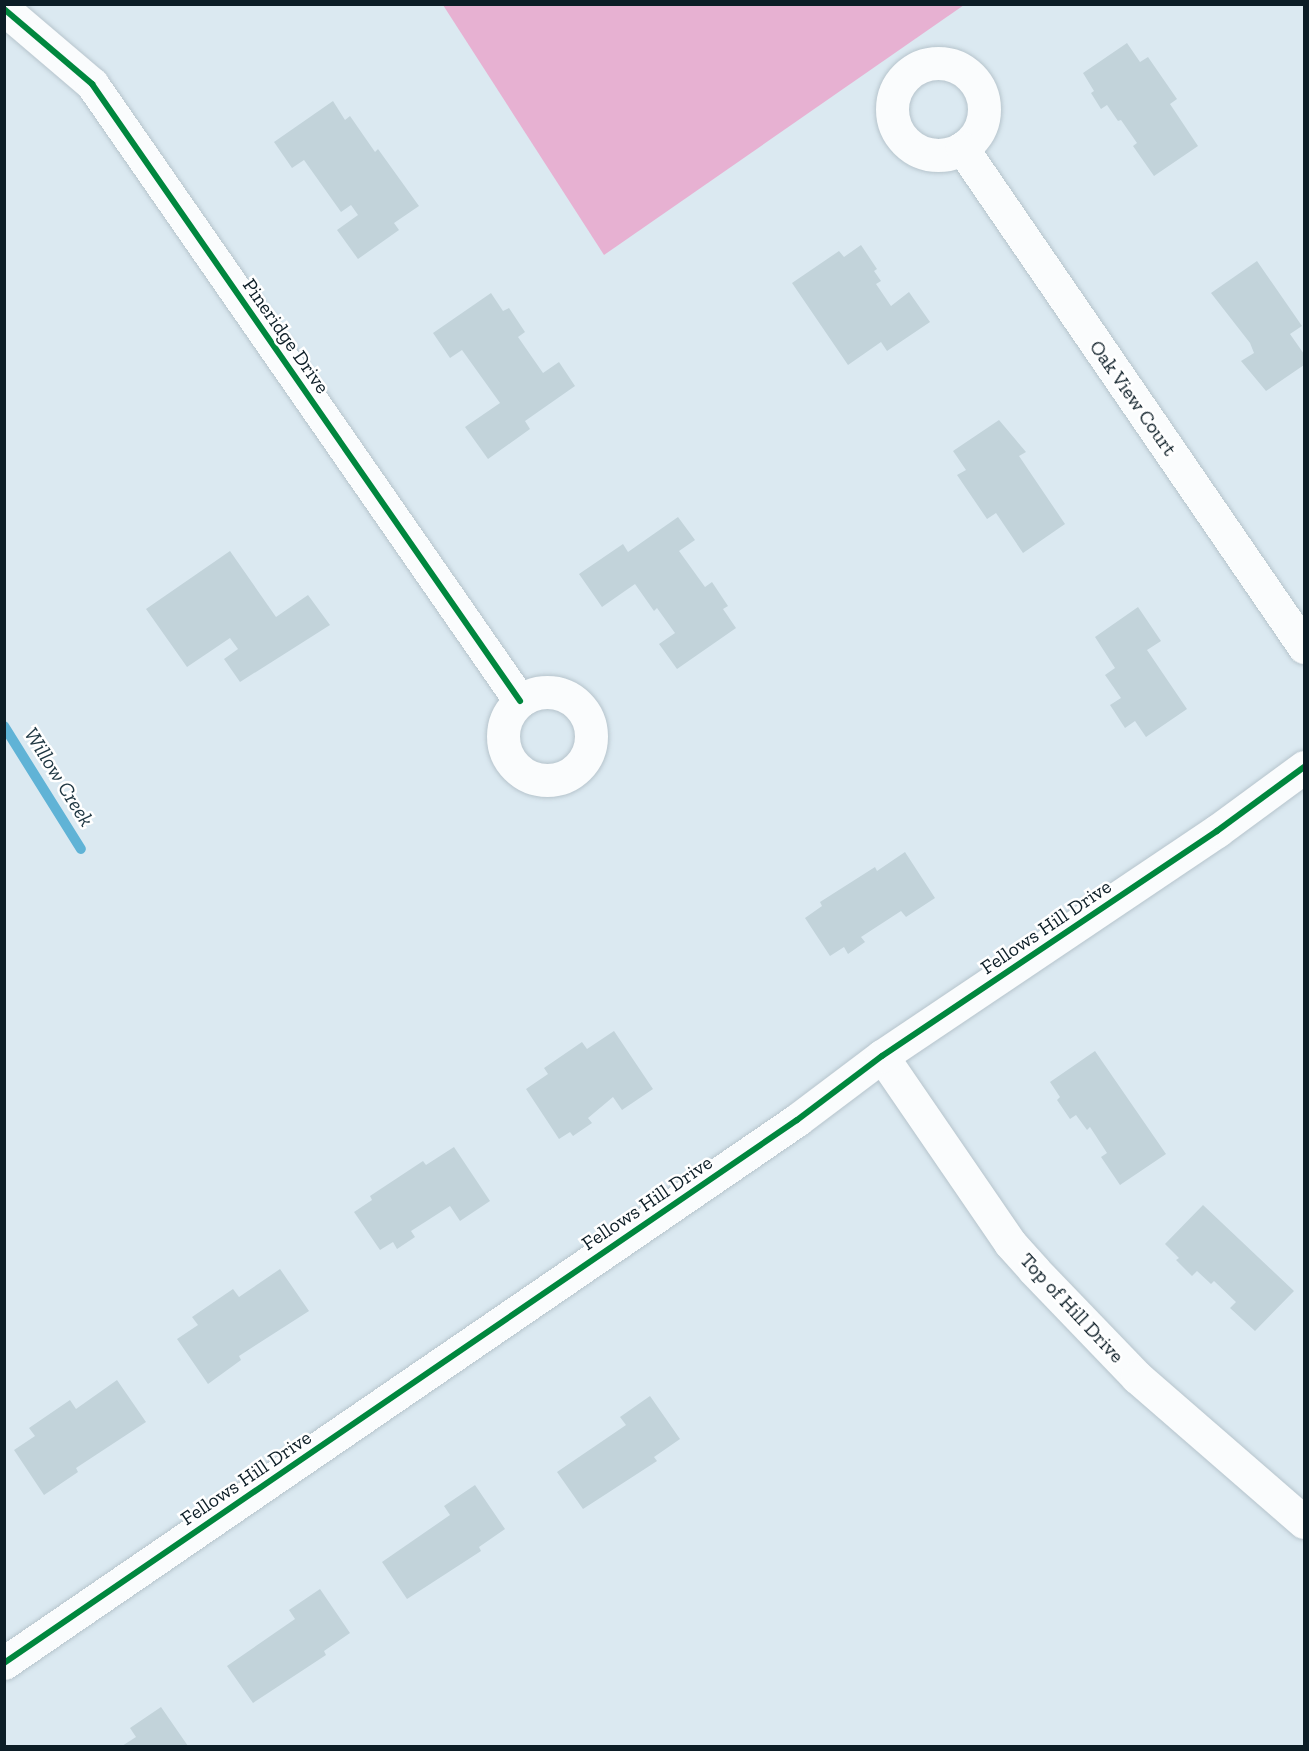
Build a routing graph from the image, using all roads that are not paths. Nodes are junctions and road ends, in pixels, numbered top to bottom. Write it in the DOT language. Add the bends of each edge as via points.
graph roads {
  1 [pos="4,9"];
  2 [pos="962,148"];
  3 [pos="1305,647"];
  4 [pos="520,701"];
  5 [pos="1305,767"];
  6 [pos="882,1056"];
  7 [pos="1305,1522"];
  8 [pos="4,1663"];
  1 -- 4 [label="street, Pineridge Drive" via="92,84"];
  2 -- 3 [label="street, Oak View Court"];
  5 -- 6 [label="street, Fellows Hill Drive" via="1217,831"];
  6 -- 7 [label="street, Top of Hill Drive" via="1010,1243 1034,1270 1137,1377"];
  6 -- 8 [label="street, Fellows Hill Drive" via="797,1120"];
}
